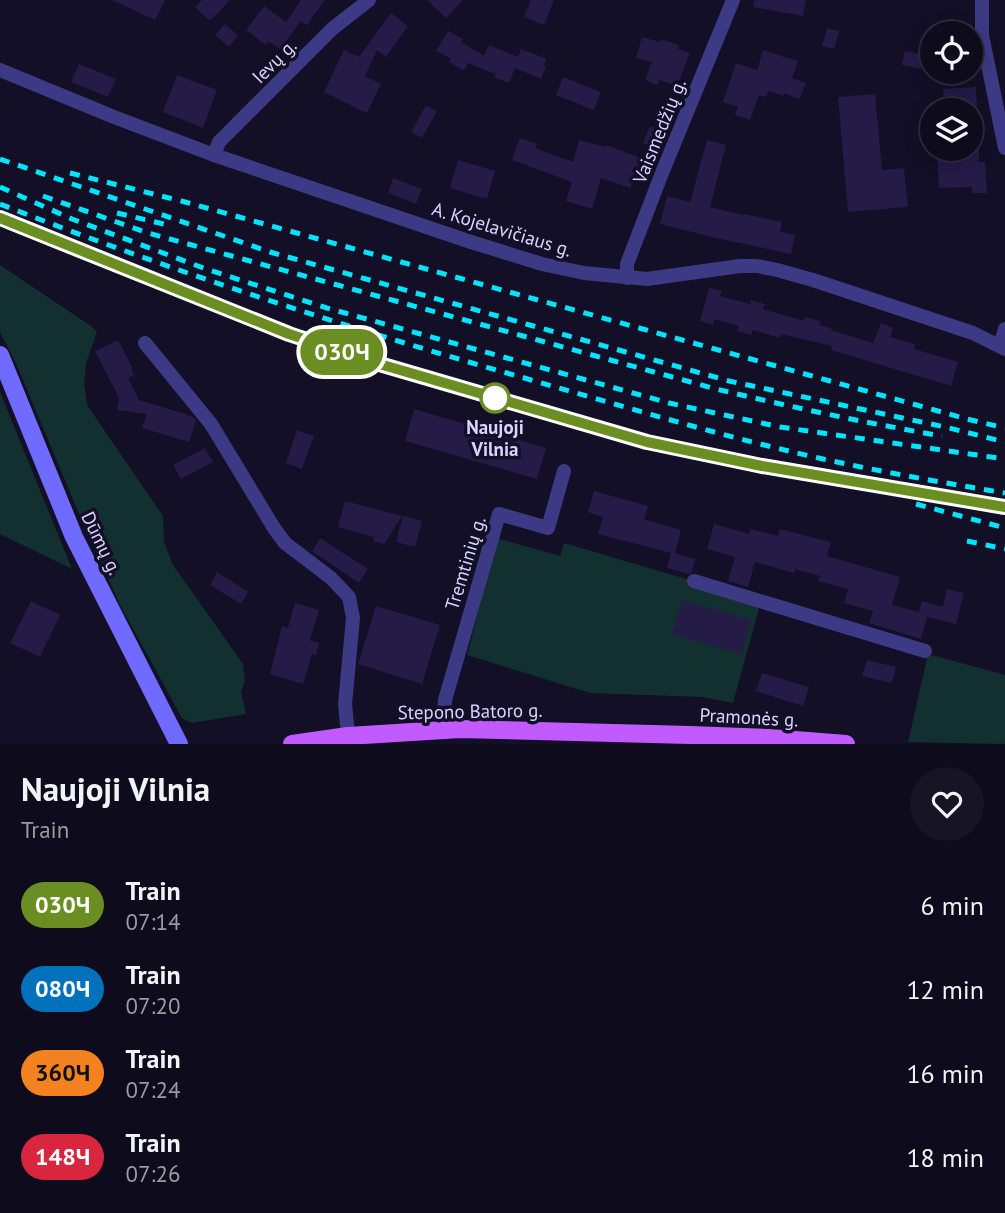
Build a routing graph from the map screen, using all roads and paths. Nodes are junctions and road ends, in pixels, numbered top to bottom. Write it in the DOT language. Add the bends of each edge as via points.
graph roads {
  1 [pos="369,0"];
  2 [pos="733,0"];
  3 [pos="982,0"];
  4 [pos="0,69"];
  5 [pos="1005,148"];
  6 [pos="214,155"];
  7 [pos="627,278"];
  8 [pos="1005,329"];
  9 [pos="145,344"];
  10 [pos="1003,348"];
  11 [pos="0,355"];
  12 [pos="564,471"];
  13 [pos="694,581"];
  14 [pos="925,651"];
  15 [pos="443,730"];
  16 [pos="348,736"];
  17 [pos="649,739"];
  18 [pos="179,744"];
  19 [pos="292,744"];
  20 [pos="846,744"];
  1 -- 6 [label="street, Ievų g." via="332,29 219,142"];
  2 -- 7 [label="street, Vaismedžių g." via="627,264"];
  3 -- 5 [label="street" via="982,35"];
  4 -- 6 [label="street, A. Kojelavičiaus g."];
  6 -- 7 [label="street, A. Kojelavičiaus g." via="542,264"];
  7 -- 10 [label="street, A. Kojelavičiaus g." via="757,266 960,329"];
  8 -- 10 [label="street"];
  9 -- 16 [label="street" via="211,424 285,542 349,597 353,618 345,704"];
  11 -- 18 [label="main road, Dūmų g." via="74,537"];
  12 -- 15 [label="street, Tremtinių g." via="548,527 499,514 445,700"];
  13 -- 14 [label="street"];
  15 -- 16 [label="main road, Stepono Batoro g."];
  15 -- 17 [label="main road, Stepono Batoro g."];
  16 -- 19 [label="main road, Stepono Batoro g."];
  17 -- 20 [label="main road, Pramonės g." via="769,738"];
}
